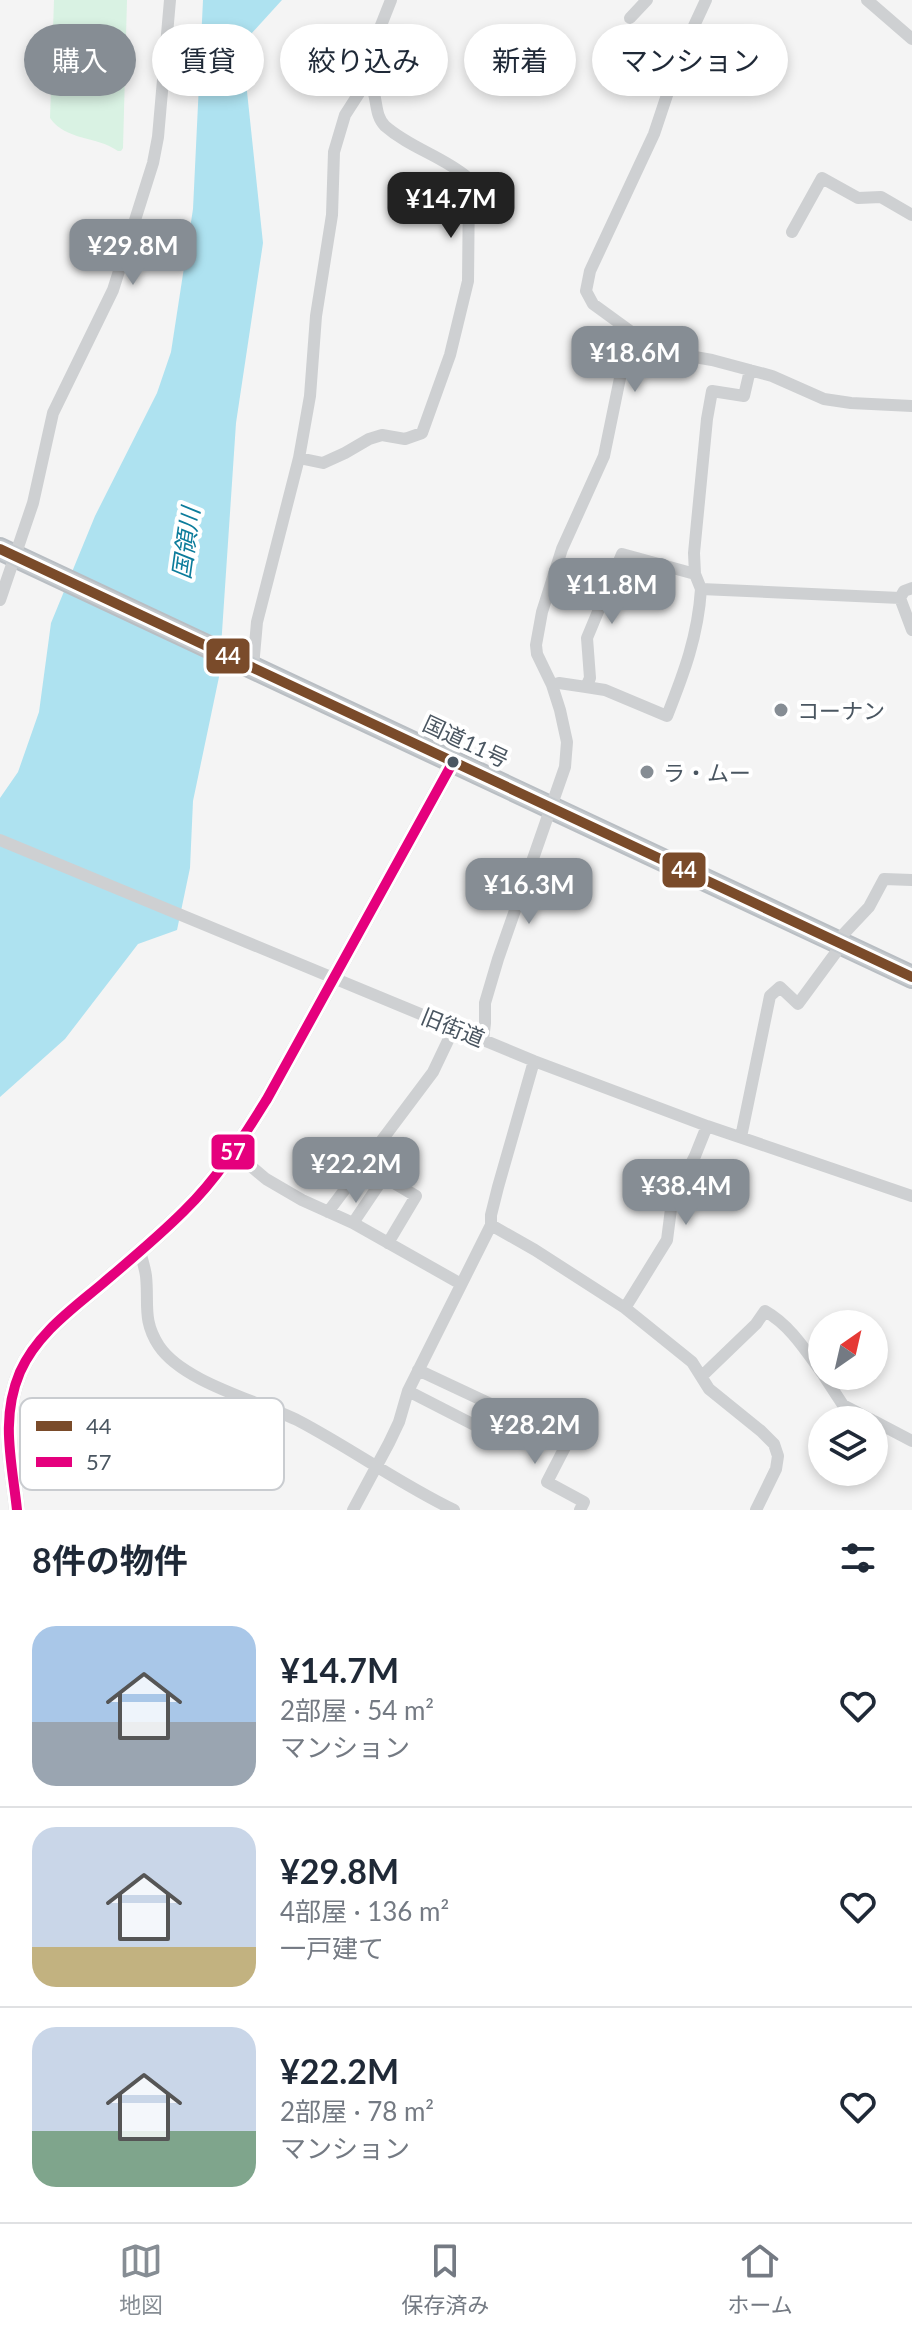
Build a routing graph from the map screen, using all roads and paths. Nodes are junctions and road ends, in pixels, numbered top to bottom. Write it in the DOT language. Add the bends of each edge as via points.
graph roads {
  1 [pos="170,0"];
  2 [pos="391,0"];
  3 [pos="647,0"];
  4 [pos="706,0"];
  5 [pos="867,0"];
  6 [pos="630,18"];
  7 [pos="382,24"];
  8 [pos="912,39"];
  9 [pos="356,96"];
  10 [pos="376,96"];
  11 [pos="912,215"];
  12 [pos="792,232"];
  13 [pos="637,336"];
  14 [pos="750,370"];
  15 [pos="912,406"];
  16 [pos="299,458"];
  17 [pos="14,555"];
  18 [pos="695,574"];
  19 [pos="912,588"];
  20 [pos="701,589"];
  21 [pos="900,598"];
  22 [pos="0,600"];
  23 [pos="912,630"];
  24 [pos="248,664"];
  25 [pos="552,685"];
  26 [pos="586,687"];
  27 [pos="453,762"];
  28 [pos="550,806"];
  29 [pos="0,840"];
  30 [pos="912,880"];
  31 [pos="837,941"];
  32 [pos="912,977"];
  33 [pos="334,979"];
  34 [pos="454,1028"];
  35 [pos="483,1040"];
  36 [pos="534,1061"];
  37 [pos="707,1126"];
  38 [pos="741,1137"];
  39 [pos="234,1152"];
  40 [pos="912,1196"];
  41 [pos="328,1212"];
  42 [pos="353,1223"];
  43 [pos="491,1225"];
  44 [pos="388,1243"];
  45 [pos="140,1252"];
  46 [pos="461,1284"];
  47 [pos="625,1308"];
  48 [pos="808,1354"];
  49 [pos="418,1370"];
  50 [pos="702,1376"];
  51 [pos="833,1390"];
  52 [pos="408,1391"];
  53 [pos="244,1398"];
  54 [pos="845,1406"];
  55 [pos="284,1415"];
  56 [pos="580,1418"];
  57 [pos="888,1428"];
  58 [pos="912,1441"];
  59 [pos="375,1467"];
  60 [pos="17,1510"];
  61 [pos="353,1510"];
  62 [pos="454,1510"];
  63 [pos="580,1510"];
  64 [pos="756,1510"];
  1 -- 17 [label="street" via="153,163 113,290 53,413 33,503"];
  2 -- 7 [label="street"];
  3 -- 6 [label="street"];
  4 -- 13 [label="street" via="654,134 590,271 586,291 593,304"];
  5 -- 8 [label="street"];
  9 -- 16 [label="street" via="334,152 332,215"];
  10 -- 16 [label="street" via="382,123 467,177 468,281 450,355 422,433 405,439 382,435 323,463"];
  11 -- 12 [label="street" via="881,197 858,198 822,178"];
  13 -- 14 [label="street" via="689,356"];
  13 -- 25 [label="street" via="620,378 604,456 562,549 542,612 537,654"];
  14 -- 15 [label="street" via="824,399"];
  14 -- 18 [label="street" via="744,396 712,391"];
  16 -- 24 [label="street"];
  17 -- 22 [label="street"];
  17 -- 24 [label="highway, 国道11号"];
  18 -- 20 [label="street"];
  18 -- 26 [label="street" via="622,554 587,638"];
  19 -- 21 [label="street"];
  20 -- 21 [label="street"];
  20 -- 26 [label="street" via="690,656 667,716"];
  21 -- 23 [label="street"];
  24 -- 27 [label="highway, 国道11号"];
  25 -- 26 [label="street"];
  25 -- 28 [label="street" via="567,742 565,767"];
  27 -- 28 [label="highway, 国道11号"];
  27 -- 33 [label="street"];
  28 -- 31 [label="highway, 国道11号"];
  28 -- 35 [label="street" via="485,1003"];
  29 -- 33 [label="street, 旧街道"];
  30 -- 31 [label="street" via="884,879 869,907"];
  31 -- 32 [label="highway, 国道11号"];
  31 -- 38 [label="street" via="837,951 798,1004 780,987 770,996"];
  33 -- 34 [label="street, 旧街道"];
  33 -- 39 [label="street"];
  34 -- 35 [label="street, 旧街道"];
  34 -- 41 [label="street" via="433,1072"];
  35 -- 36 [label="street, 旧街道"];
  36 -- 37 [label="street, 旧街道"];
  36 -- 43 [label="street"];
  37 -- 38 [label="street, 旧街道"];
  37 -- 47 [label="street" via="672,1201 667,1240"];
  38 -- 40 [label="street, 旧街道"];
  39 -- 41 [label="street" via="266,1179"];
  39 -- 45 [label="street"];
  41 -- 42 [label="street"];
  42 -- 44 [label="street"];
  42 -- 44 [label="street" via="384,1177 416,1196"];
  43 -- 46 [label="street"];
  43 -- 47 [label="street"];
  44 -- 46 [label="street"];
  45 -- 53 [label="street" via="147,1323 160,1348 197,1378"];
  45 -- 60 [label="street" via="61,1318 37,1343 20,1373 7,1438"];
  46 -- 49 [label="street"];
  47 -- 50 [label="street"];
  48 -- 50 [label="street" via="765,1311"];
  49 -- 52 [label="street"];
  49 -- 52 [label="street" via="499,1408 488,1432"];
  50 -- 64 [label="street" via="718,1398 774,1444 776,1469"];
  51 -- 54 [label="street"];
  52 -- 59 [label="street" via="399,1422"];
  55 -- 59 [label="street"];
  56 -- 63 [label="street" via="547,1482 584,1502"];
  57 -- 58 [label="street"];
  59 -- 61 [label="street"];
  59 -- 62 [label="street"];
}
